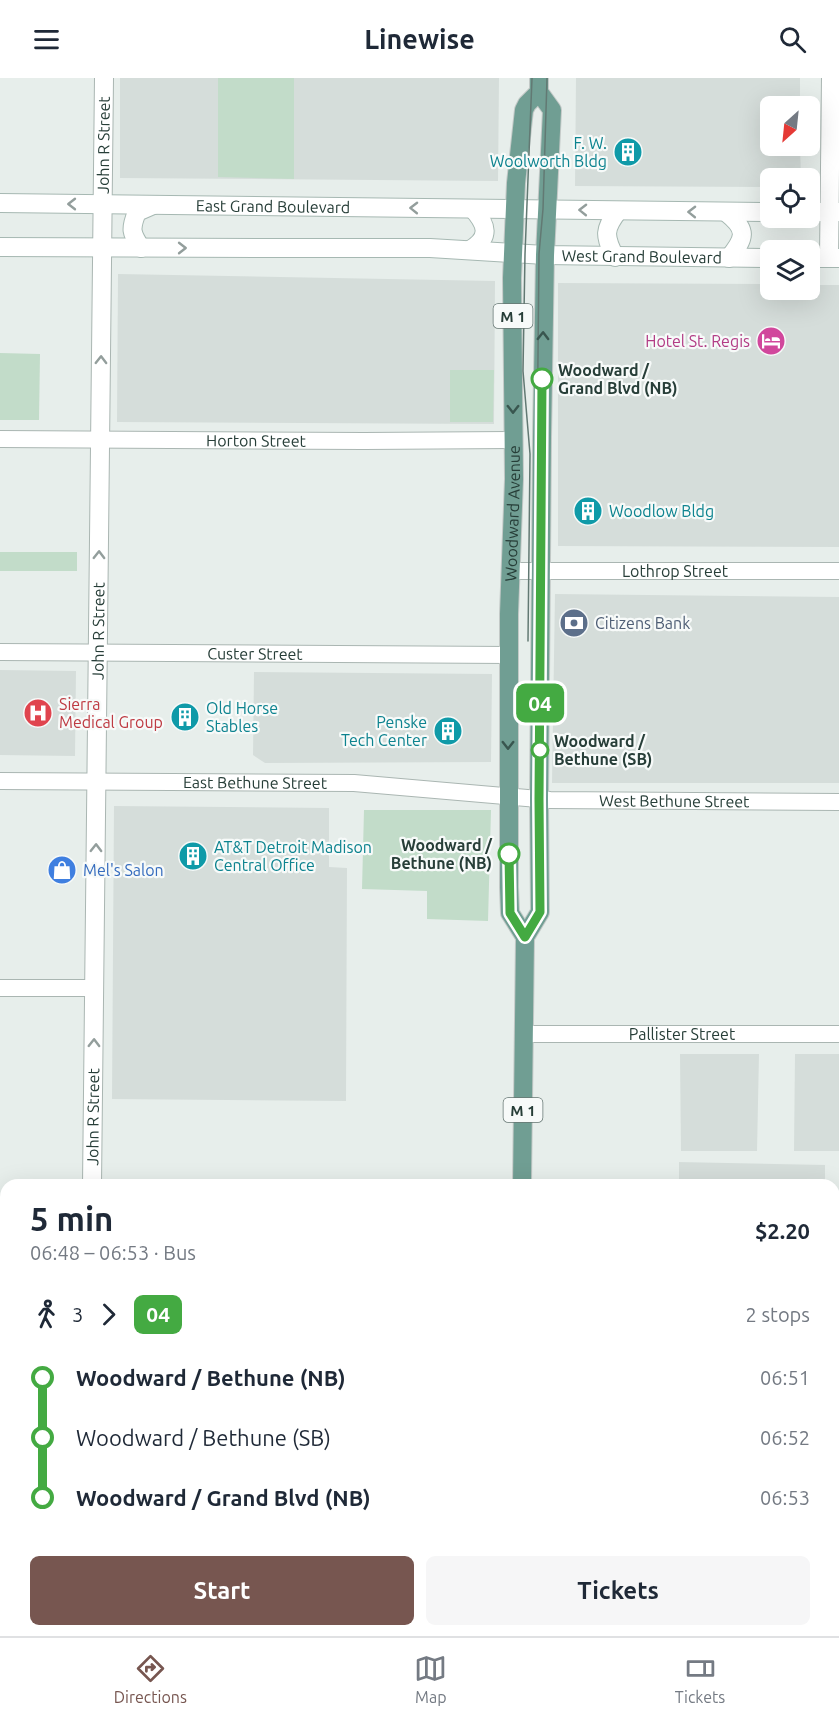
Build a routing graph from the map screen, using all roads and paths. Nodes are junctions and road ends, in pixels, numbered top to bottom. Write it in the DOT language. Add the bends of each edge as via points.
graph roads {
  1 [pos="104,78"];
  2 [pos="831,78"];
  3 [pos="539,85"];
  4 [pos="0,203"];
  5 [pos="102,204"];
  6 [pos="155,204"];
  7 [pos="473,209"];
  8 [pos="514,209"];
  9 [pos="547,209"];
  10 [pos="618,211"];
  11 [pos="834,212"];
  12 [pos="727,213"];
  13 [pos="760,213"];
  14 [pos="0,247"];
  15 [pos="102,248"];
  16 [pos="141,248"];
  17 [pos="470,250"];
  18 [pos="513,254"];
  19 [pos="545,255"];
  20 [pos="615,257"];
  21 [pos="729,258"];
  22 [pos="760,258"];
  23 [pos="834,258"];
  24 [pos="0,439"];
  25 [pos="100,439"];
  26 [pos="513,440"];
  27 [pos="511,571"];
  28 [pos="540,571"];
  29 [pos="839,571"];
  30 [pos="0,652"];
  31 [pos="98,653"];
  32 [pos="509,655"];
  33 [pos="0,780"];
  34 [pos="96,782"];
  35 [pos="508,796"];
  36 [pos="539,799"];
  37 [pos="839,801"];
  38 [pos="525,937"];
  39 [pos="0,988"];
  40 [pos="94,988"];
  41 [pos="524,1034"];
  42 [pos="839,1034"];
  43 [pos="92,1179"];
  44 [pos="522,1179"];
  1 -- 5 [label="main road, John R Street"];
  2 -- 11 [label="main road"];
  3 -- 8 [label="main road, Woodward Avenue / M 1" via="524,110"];
  3 -- 9 [label="main road, Woodward Avenue / M 1" via="552,110"];
  5 -- 4 [label="main road, East Grand Boulevard, one-way"];
  5 -- 6 [label="main road, East Grand Boulevard"];
  5 -- 15 [label="main road, John R Street"];
  7 -- 6 [label="main road, East Grand Boulevard, one-way"];
  6 -- 16 [label="main road" via="137,212 131,225 132,236"];
  7 -- 8 [label="main road, East Grand Boulevard"];
  7 -- 17 [label="main road" via="486,230"];
  8 -- 9 [label="main road, East Grand Boulevard"];
  8 -- 18 [label="main road, Woodward Avenue / M 1"];
  10 -- 9 [label="main road, one-way"];
  9 -- 19 [label="main road, Woodward Avenue / M 1"];
  12 -- 10 [label="main road, one-way"];
  10 -- 20 [label="main road" via="606,237"];
  11 -- 23 [label="main road"];
  12 -- 13 [label="main road"];
  12 -- 21 [label="main road" via="742,230 740,245"];
  14 -- 15 [label="main road"];
  15 -- 16 [label="main road"];
  25 -- 15 [label="main road, John R Street, one-way"];
  16 -- 17 [label="main road, one-way"];
  17 -- 18 [label="main road"];
  18 -- 19 [label="main road, West Grand Boulevard"];
  18 -- 26 [label="main road, Woodward Avenue / M 1, one-way"];
  19 -- 20 [label="main road, West Grand Boulevard"];
  28 -- 19 [label="main road, Woodward Avenue / M 1, one-way"];
  20 -- 21 [label="main road, West Grand Boulevard"];
  21 -- 22 [label="main road, West Grand Boulevard"];
  24 -- 25 [label="street, Horton Street"];
  25 -- 26 [label="street, Horton Street"];
  31 -- 25 [label="main road, John R Street, one-way"];
  26 -- 27 [label="main road, Woodward Avenue / M 1"];
  27 -- 28 [label="street, Lothrop Street"];
  27 -- 32 [label="main road, Woodward Avenue / M 1"];
  28 -- 29 [label="street, Lothrop Street"];
  28 -- 36 [label="main road, Woodward Avenue / M 1"];
  30 -- 31 [label="street, Custer Street"];
  31 -- 32 [label="street, Custer Street"];
  31 -- 34 [label="main road, John R Street"];
  32 -- 35 [label="main road, Woodward Avenue / M 1, one-way"];
  33 -- 34 [label="street, East Bethune Street"];
  34 -- 35 [label="street, East Bethune Street" via="354,783"];
  40 -- 34 [label="main road, John R Street, one-way"];
  35 -- 36 [label="street, West Bethune Street"];
  35 -- 38 [label="main road, Woodward Avenue / M 1" via="510,913"];
  36 -- 37 [label="street, West Bethune Street"];
  36 -- 38 [label="main road, Woodward Avenue / M 1" via="540,912"];
  38 -- 41 [label="main road, Woodward Avenue / M 1"];
  39 -- 40 [label="street"];
  43 -- 40 [label="main road, John R Street, one-way"];
  41 -- 42 [label="street, Pallister Street"];
  41 -- 44 [label="main road, Woodward Avenue / M 1"];
}
